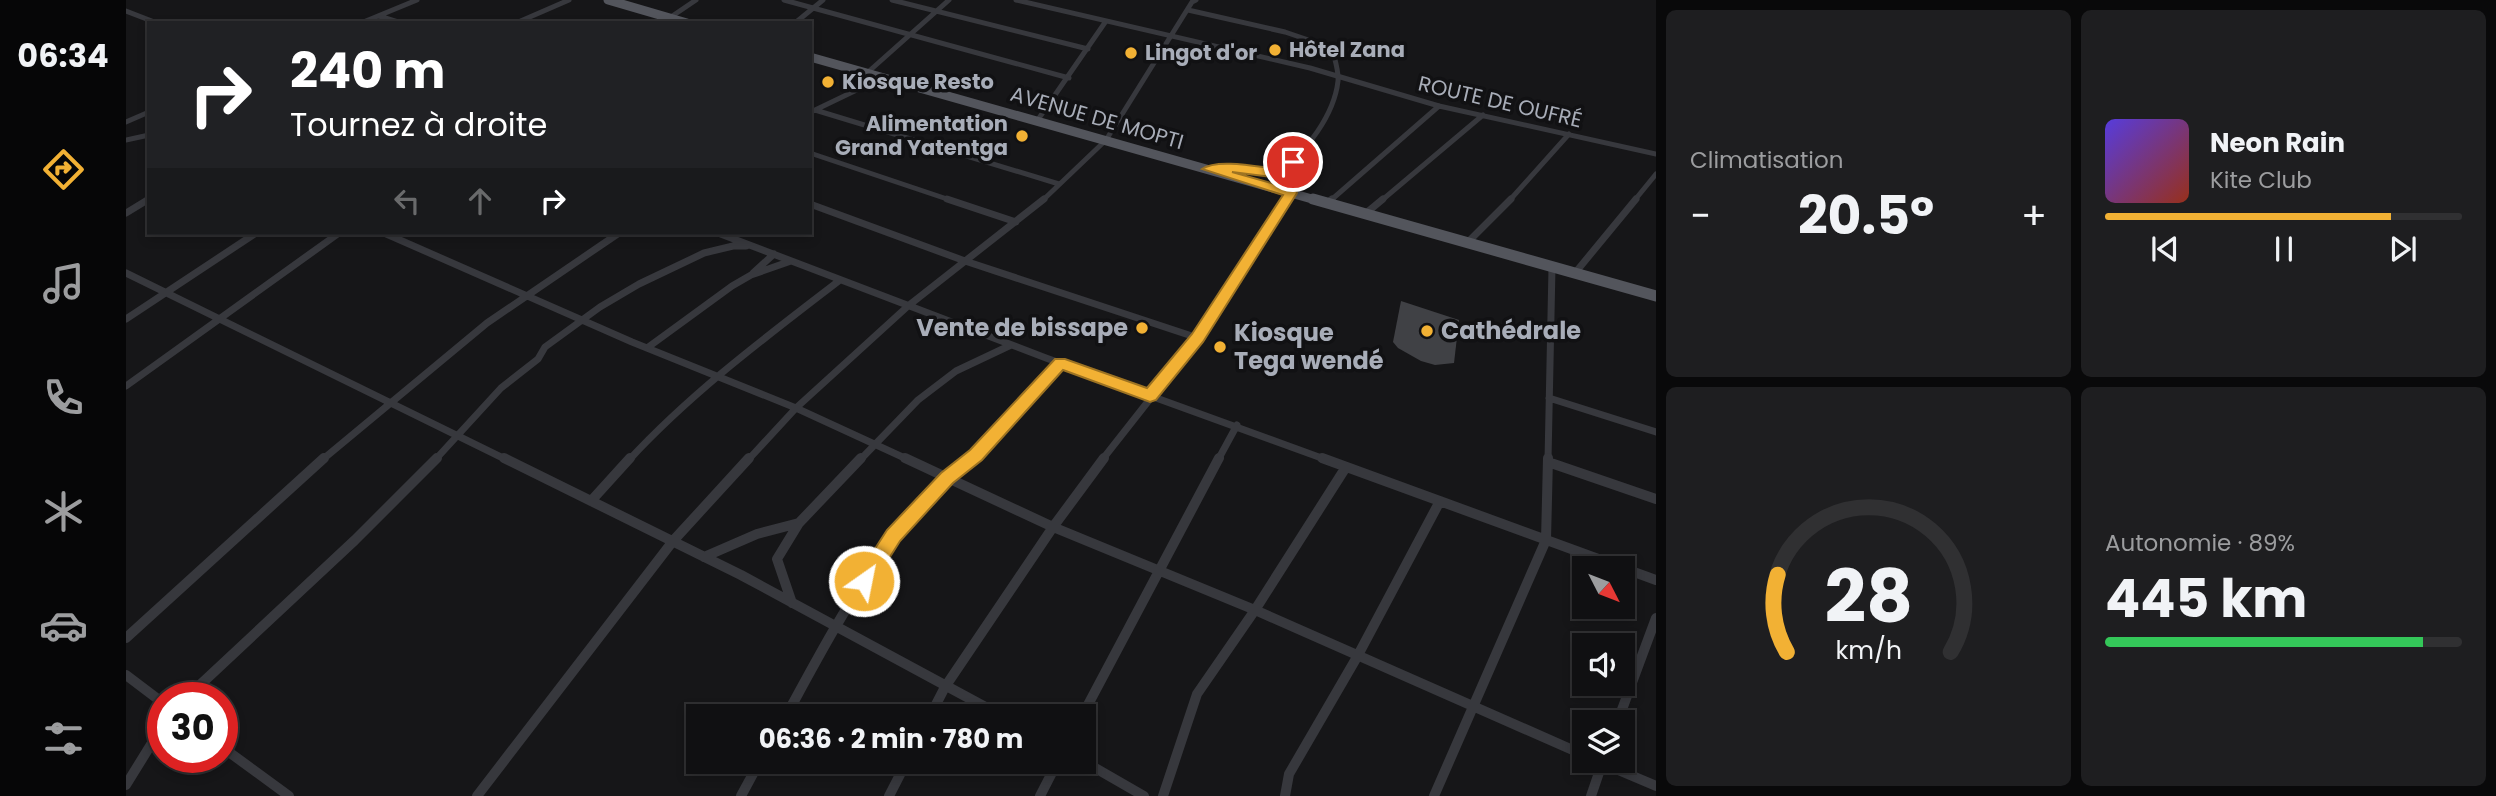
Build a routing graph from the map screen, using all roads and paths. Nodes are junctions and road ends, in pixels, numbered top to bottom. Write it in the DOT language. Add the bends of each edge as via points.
graph roads {
  1 [pos="417,0"];
  2 [pos="569,0"];
  3 [pos="607,0"];
  4 [pos="696,0"];
  5 [pos="784,0"];
  6 [pos="823,0"];
  7 [pos="892,0"];
  8 [pos="949,0"];
  9 [pos="1017,0"];
  10 [pos="1196,0"];
  11 [pos="795,2"];
  12 [pos="126,10"];
  13 [pos="810,10"];
  14 [pos="1188,10"];
  15 [pos="936,13"];
  16 [pos="379,16"];
  17 [pos="671,18"];
  18 [pos="152,21"];
  19 [pos="366,21"];
  20 [pos="395,21"];
  21 [pos="521,21"];
  22 [pos="666,21"];
  23 [pos="681,21"];
  24 [pos="797,21"];
  25 [pos="1106,21"];
  26 [pos="911,36"];
  27 [pos="1172,36"];
  28 [pos="1088,48"];
  29 [pos="812,58"];
  30 [pos="866,73"];
  31 [pos="1069,78"];
  32 [pos="1339,78"];
  33 [pos="889,80"];
  34 [pos="1440,106"];
  35 [pos="813,111"];
  36 [pos="147,113"];
  37 [pos="1483,115"];
  38 [pos="1037,121"];
  39 [pos="126,122"];
  40 [pos="1569,134"];
  41 [pos="147,135"];
  42 [pos="126,140"];
  43 [pos="1106,141"];
  44 [pos="812,154"];
  45 [pos="1656,154"];
  46 [pos="1208,169"];
  47 [pos="1656,174"];
  48 [pos="1059,184"];
  49 [pos="1291,193"];
  50 [pos="147,200"];
  51 [pos="1327,203"];
  52 [pos="812,205"];
  53 [pos="126,212"];
  54 [pos="1365,214"];
  55 [pos="1016,222"];
  56 [pos="253,235"];
  57 [pos="336,235"];
  58 [pos="389,235"];
  59 [pos="617,235"];
  60 [pos="723,235"];
  61 [pos="1467,243"];
  62 [pos="754,247"];
  63 [pos="774,254"];
  64 [pos="791,261"];
  65 [pos="965,261"];
  66 [pos="1552,267"];
  67 [pos="126,273"];
  68 [pos="1575,273"];
  69 [pos="751,275"];
  70 [pos="839,280"];
  71 [pos="165,293"];
  72 [pos="527,294"];
  73 [pos="1656,296"];
  74 [pos="908,306"];
  75 [pos="126,319"];
  76 [pos="582,319"];
  77 [pos="218,320"];
  78 [pos="1198,338"];
  79 [pos="1011,345"];
  80 [pos="647,348"];
  81 [pos="1060,363"];
  82 [pos="715,377"];
  83 [pos="126,386"];
  84 [pos="1150,396"];
  85 [pos="1549,398"];
  86 [pos="389,401"];
  87 [pos="796,408"];
  88 [pos="1237,425"];
  89 [pos="1656,432"];
  90 [pos="458,435"];
  91 [pos="874,444"];
  92 [pos="1548,462"];
  93 [pos="1346,467"];
  94 [pos="947,478"];
  95 [pos="1656,499"];
  96 [pos="591,501"];
  97 [pos="1440,501"];
  98 [pos="799,523"];
  99 [pos="1053,527"];
  100 [pos="1546,540"];
  101 [pos="673,541"];
  102 [pos="704,557"];
  103 [pos="1160,569"];
  104 [pos="1656,580"];
  105 [pos="792,603"];
  106 [pos="1255,610"];
  107 [pos="1656,618"];
  108 [pos="835,627"];
  109 [pos="126,638"];
  110 [pos="1357,657"];
  111 [pos="126,675"];
  112 [pos="203,682"];
  113 [pos="945,687"];
  114 [pos="147,691"];
  115 [pos="793,704"];
  116 [pos="936,704"];
  117 [pos="978,704"];
  118 [pos="1088,704"];
  119 [pos="1473,706"];
  120 [pos="1622,710"];
  121 [pos="1572,750"];
  122 [pos="147,751"];
  123 [pos="238,759"];
  124 [pos="1096,768"];
  125 [pos="1597,773"];
  126 [pos="1626,773"];
  127 [pos="753,774"];
  128 [pos="901,774"];
  129 [pos="1051,774"];
  130 [pos="126,785"];
  131 [pos="1656,786"];
  132 [pos="289,796"];
  133 [pos="477,796"];
  134 [pos="741,796"];
  135 [pos="890,796"];
  136 [pos="1040,796"];
  137 [pos="1144,796"];
  138 [pos="1163,796"];
  139 [pos="1285,796"];
  140 [pos="1434,796"];
  141 [pos="1591,796"];
  1 -- 16 [label="street"];
  2 -- 21 [label="street"];
  3 -- 17 [label="main road"];
  4 -- 17 [label="street"];
  5 -- 11 [label="street"];
  6 -- 13 [label="street"];
  7 -- 15 [label="street"];
  8 -- 15 [label="street"];
  9 -- 25 [label="street, ROUTE DE OUFRÉ"];
  10 -- 14 [label="street"];
  11 -- 13 [label="street"];
  12 -- 18 [label="street"];
  13 -- 24 [label="street"];
  13 -- 26 [label="street"];
  14 -- 27 [label="street"];
  14 -- 32 [label="street" via="1332,48"];
  15 -- 26 [label="street"];
  15 -- 28 [label="street"];
  16 -- 19 [label="street"];
  16 -- 20 [label="street"];
  17 -- 22 [label="street"];
  17 -- 23 [label="main road"];
  25 -- 27 [label="street, ROUTE DE OUFRÉ"];
  25 -- 28 [label="street"];
  26 -- 30 [label="street"];
  26 -- 31 [label="street"];
  27 -- 32 [label="street, ROUTE DE OUFRÉ"];
  27 -- 43 [label="street"];
  28 -- 31 [label="street"];
  29 -- 30 [label="main road, AVENUE DE MOPTI"];
  30 -- 33 [label="main road, AVENUE DE MOPTI"];
  31 -- 38 [label="street"];
  32 -- 34 [label="street, ROUTE DE OUFRÉ"];
  32 -- 46 [label="street" via="1319,127 1281,174"];
  33 -- 35 [label="street" via="865,86"];
  33 -- 38 [label="main road, AVENUE DE MOPTI"];
  34 -- 37 [label="street, ROUTE DE OUFRÉ"];
  34 -- 51 [label="street"];
  35 -- 48 [label="street"];
  36 -- 39 [label="street"];
  37 -- 40 [label="street, ROUTE DE OUFRÉ"];
  37 -- 54 [label="street"];
  38 -- 43 [label="main road, AVENUE DE MOPTI"];
  40 -- 45 [label="street, ROUTE DE OUFRÉ"];
  40 -- 61 [label="street"];
  41 -- 42 [label="street"];
  43 -- 46 [label="main road, AVENUE DE MOPTI"];
  43 -- 48 [label="street"];
  44 -- 55 [label="street"];
  46 -- 49 [label="main road, AVENUE DE MOPTI"];
  47 -- 68 [label="street"];
  48 -- 55 [label="street"];
  49 -- 51 [label="main road, AVENUE DE MOPTI"];
  49 -- 78 [label="street"];
  50 -- 53 [label="street"];
  51 -- 54 [label="main road, AVENUE DE MOPTI"];
  52 -- 65 [label="street"];
  54 -- 61 [label="main road, AVENUE DE MOPTI"];
  55 -- 65 [label="street"];
  56 -- 71 [label="street"];
  57 -- 77 [label="street"];
  58 -- 72 [label="street"];
  59 -- 72 [label="street"];
  60 -- 62 [label="street"];
  61 -- 66 [label="main road, AVENUE DE MOPTI"];
  62 -- 63 [label="street"];
  62 -- 76 [label="street" via="704,253 639,284"];
  63 -- 64 [label="street"];
  63 -- 69 [label="street"];
  64 -- 69 [label="street"];
  64 -- 70 [label="street"];
  65 -- 74 [label="street"];
  65 -- 78 [label="street"];
  66 -- 68 [label="main road, AVENUE DE MOPTI"];
  66 -- 85 [label="street"];
  67 -- 71 [label="street"];
  68 -- 73 [label="main road, AVENUE DE MOPTI"];
  69 -- 80 [label="street"];
  70 -- 74 [label="street"];
  70 -- 82 [label="street"];
  71 -- 75 [label="street"];
  71 -- 77 [label="street"];
  72 -- 76 [label="street"];
  72 -- 86 [label="street"];
  74 -- 79 [label="street"];
  74 -- 87 [label="street"];
  76 -- 80 [label="street"];
  76 -- 90 [label="street" via="501,388"];
  77 -- 83 [label="street"];
  77 -- 86 [label="street"];
  78 -- 84 [label="street"];
  79 -- 81 [label="street"];
  79 -- 91 [label="street" via="956,371 918,400"];
  80 -- 82 [label="street"];
  81 -- 84 [label="street"];
  81 -- 94 [label="street" via="976,455"];
  82 -- 87 [label="street"];
  82 -- 96 [label="street" via="663,423"];
  84 -- 88 [label="street"];
  84 -- 99 [label="street"];
  85 -- 89 [label="street"];
  85 -- 92 [label="street"];
  86 -- 90 [label="street"];
  86 -- 109 [label="street"];
  87 -- 91 [label="street"];
  87 -- 101 [label="street"];
  88 -- 93 [label="street"];
  88 -- 103 [label="street"];
  90 -- 96 [label="street"];
  90 -- 112 [label="street" via="328,566"];
  91 -- 94 [label="street"];
  91 -- 98 [label="street"];
  92 -- 95 [label="street"];
  92 -- 100 [label="street"];
  93 -- 97 [label="street"];
  93 -- 106 [label="street"];
  94 -- 99 [label="street"];
  94 -- 108 [label="street" via="894,536"];
  96 -- 101 [label="street"];
  97 -- 100 [label="street"];
  97 -- 110 [label="street"];
  98 -- 102 [label="street" via="757,534"];
  98 -- 105 [label="street" via="777,559"];
  99 -- 103 [label="street"];
  99 -- 113 [label="street"];
  100 -- 104 [label="street"];
  100 -- 119 [label="street"];
  101 -- 102 [label="street"];
  101 -- 133 [label="street"];
  102 -- 105 [label="street"];
  103 -- 106 [label="street"];
  103 -- 118 [label="street"];
  105 -- 108 [label="street"];
  106 -- 110 [label="street"];
  106 -- 138 [label="street" via="1196,694"];
  107 -- 120 [label="street"];
  108 -- 113 [label="street"];
  108 -- 115 [label="street"];
  110 -- 119 [label="street"];
  110 -- 139 [label="street" via="1289,774"];
  111 -- 114 [label="street"];
  113 -- 116 [label="street"];
  113 -- 117 [label="street"];
  119 -- 121 [label="street"];
  119 -- 140 [label="street"];
  122 -- 130 [label="street"];
  123 -- 132 [label="street"];
  124 -- 137 [label="street"];
  125 -- 141 [label="street"];
  126 -- 131 [label="street"];
  127 -- 134 [label="street"];
  128 -- 135 [label="street"];
  129 -- 136 [label="street"];
}
